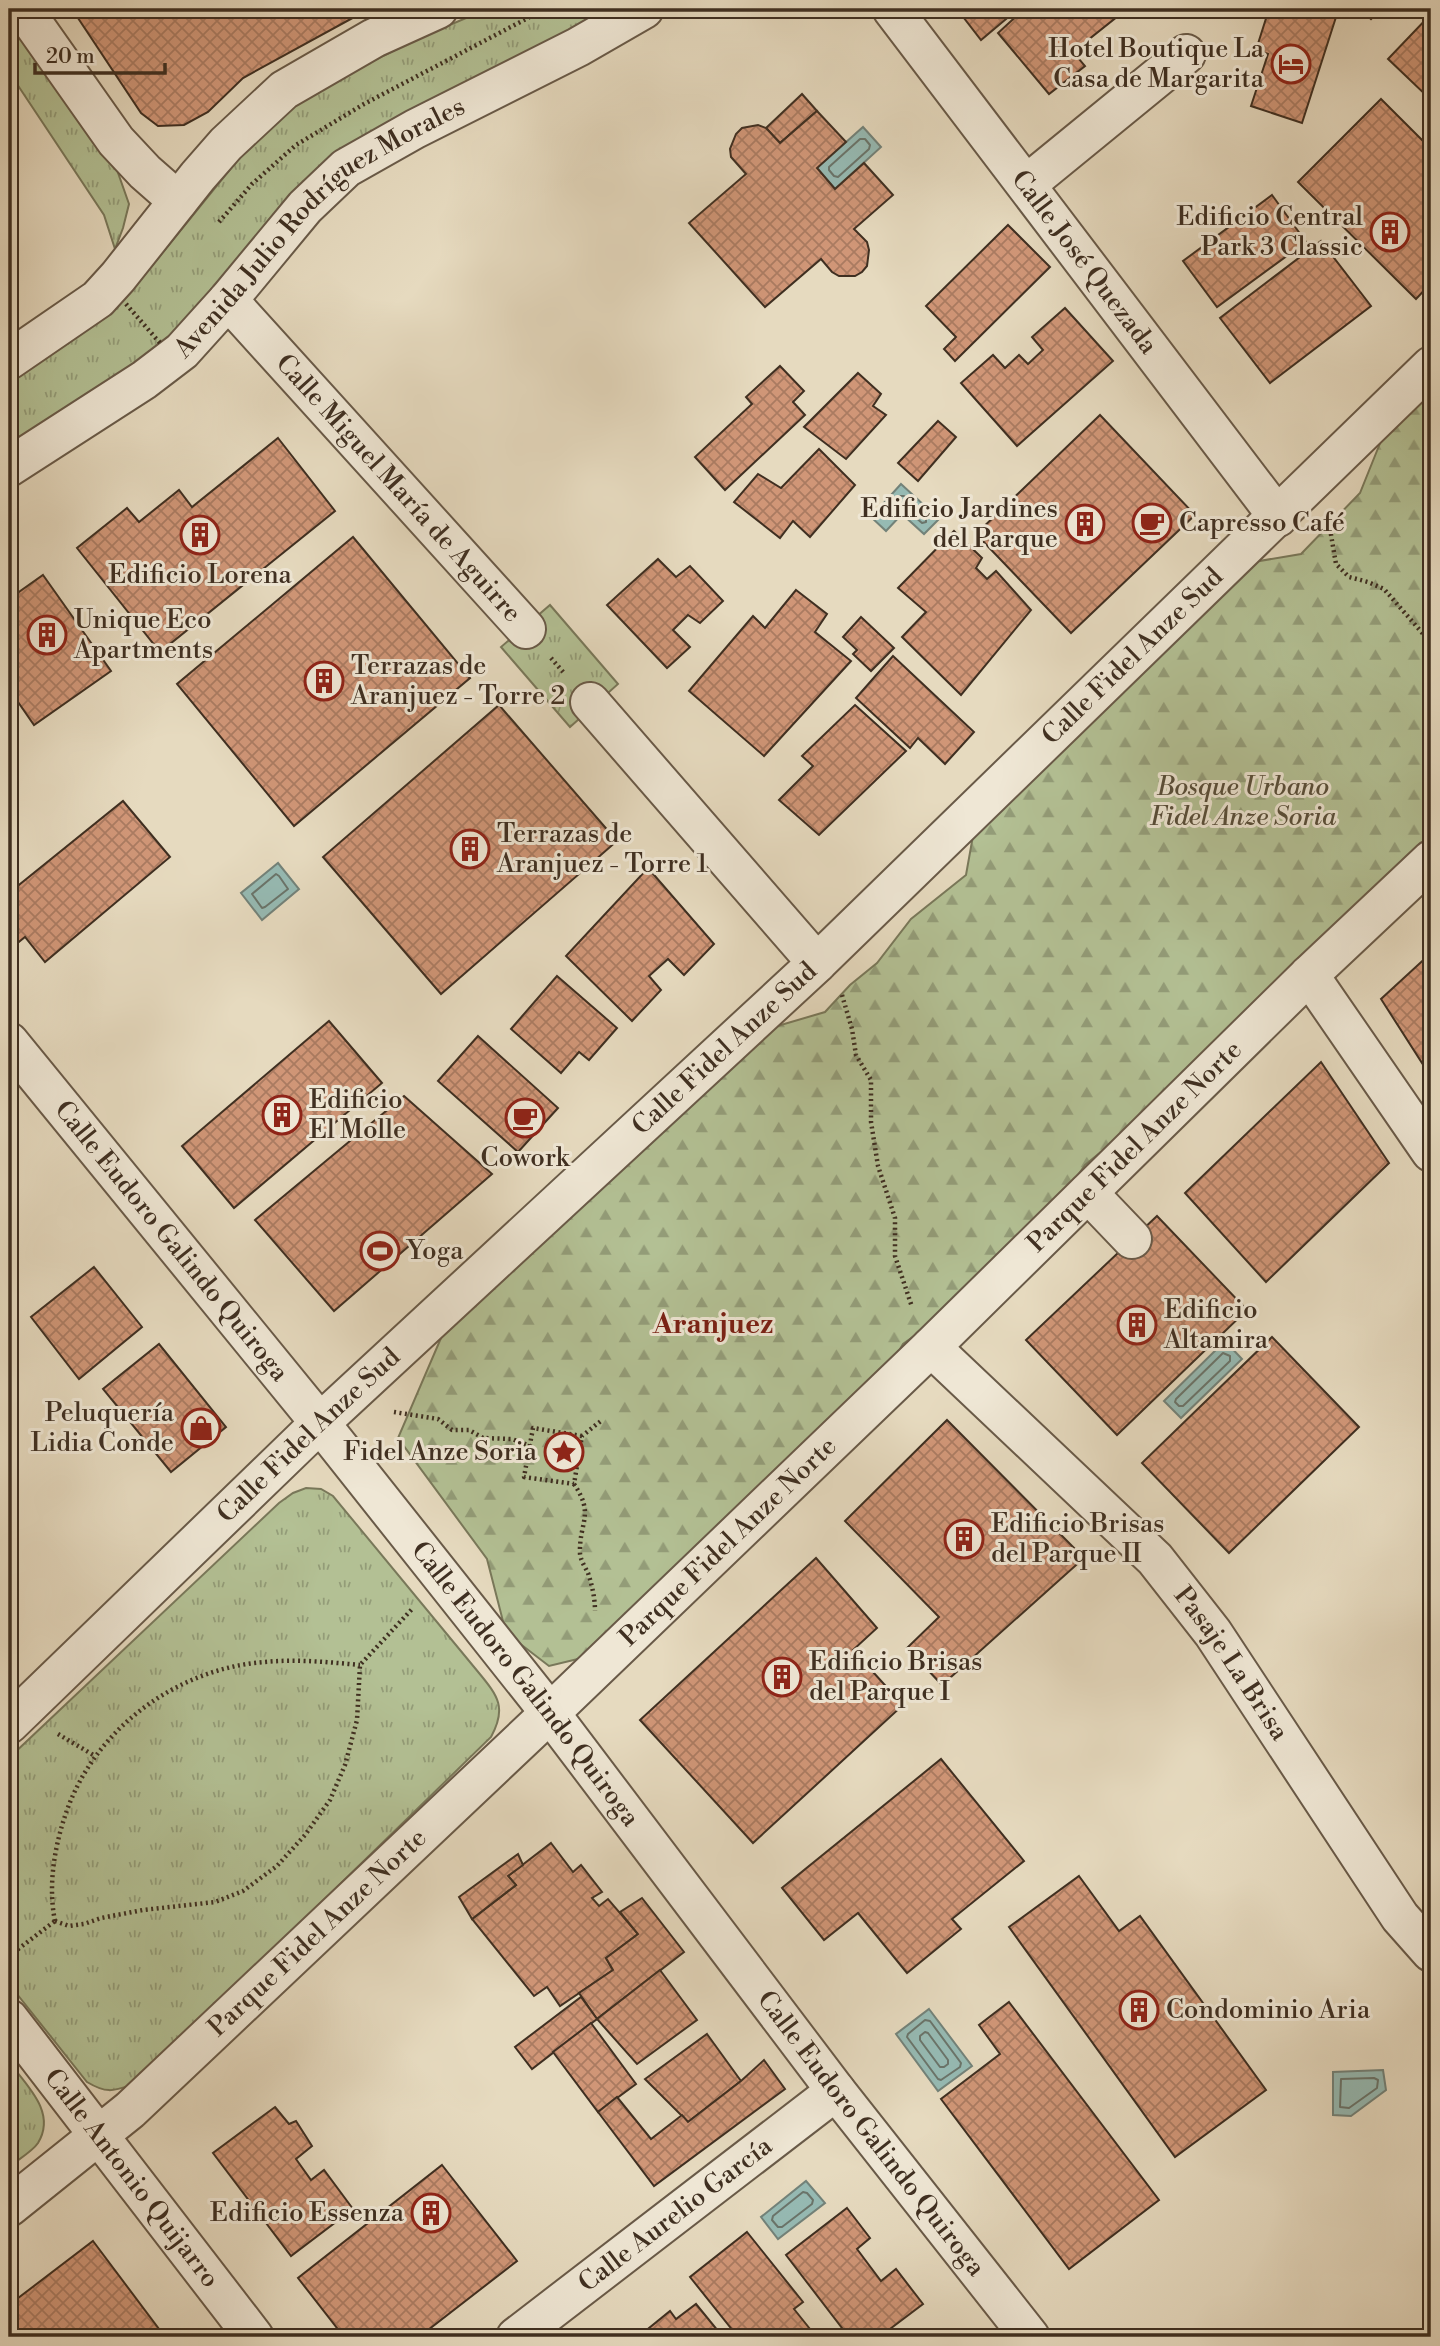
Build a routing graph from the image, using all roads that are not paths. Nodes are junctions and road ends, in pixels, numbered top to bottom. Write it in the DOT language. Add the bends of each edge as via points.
graph roads {
  1 [pos="23,9"];
  2 [pos="438,9"];
  3 [pos="644,9"];
  4 [pos="892,9"];
  5 [pos="1186,54"];
  6 [pos="1027,184"];
  7 [pos="178,201"];
  8 [pos="228,300"];
  9 [pos="9,360"];
  10 [pos="1431,366"];
  11 [pos="9,467"];
  12 [pos="1278,517"];
  13 [pos="526,629"];
  14 [pos="590,702"];
  15 [pos="1431,860"];
  16 [pos="828,975"];
  17 [pos="1310,975"];
  18 [pos="9,1042"];
  19 [pos="1431,1152"];
  20 [pos="1088,1193"];
  21 [pos="1132,1239"];
  22 [pos="923,1333"];
  23 [pos="320,1423"];
  24 [pos="550,1713"];
  25 [pos="9,1724"];
  26 [pos="1431,1952"];
  27 [pos="9,2019"];
  28 [pos="836,2091"];
  29 [pos="99,2135"];
  30 [pos="9,2207"];
  31 [pos="254,2337"];
  32 [pos="516,2337"];
  33 [pos="1030,2337"];
  1 -- 7 [label="street" via="116,141"];
  2 -- 7 [label="street" via="374,38 284,90 226,144"];
  3 -- 8 [label="street, Avenida Julio Rodríguez Morales" via="346,169 305,207"];
  4 -- 6 [label="street, Calle José Quezada"];
  5 -- 6 [label="street"];
  6 -- 12 [label="street, Calle José Quezada"];
  7 -- 9 [label="street" via="98,299"];
  8 -- 11 [label="street, Avenida Julio Rodríguez Morales" via="182,351 144,380"];
  8 -- 13 [label="street, Calle Miguel María de Aguirre"];
  10 -- 12 [label="street, Calle Fidel Anze Sud"];
  12 -- 16 [label="street, Calle Fidel Anze Sud"];
  14 -- 16 [label="street"];
  15 -- 17 [label="street, Parque Fidel Anze Norte"];
  16 -- 23 [label="street, Calle Fidel Anze Sud"];
  17 -- 19 [label="street"];
  17 -- 20 [label="street, Parque Fidel Anze Norte"];
  18 -- 23 [label="street, Calle Eudoro Galindo Quiroga"];
  20 -- 21 [label="street"];
  20 -- 22 [label="street, Parque Fidel Anze Norte"];
  22 -- 24 [label="street, Parque Fidel Anze Norte"];
  22 -- 26 [label="street, Pasaje La Brisa" via="1155,1559 1213,1633 1400,1917"];
  23 -- 24 [label="street, Calle Eudoro Galindo Quiroga"];
  23 -- 25 [label="street, Calle Fidel Anze Sud"];
  24 -- 28 [label="street, Calle Eudoro Galindo Quiroga"];
  24 -- 29 [label="street, Parque Fidel Anze Norte"];
  27 -- 29 [label="street, Calle Antonio Quijarro"];
  28 -- 32 [label="street, Calle Aurelio García"];
  28 -- 33 [label="street, Calle Eudoro Galindo Quiroga"];
  29 -- 30 [label="street, Parque Fidel Anze Norte"];
  29 -- 31 [label="street, Calle Antonio Quijarro"];
}
